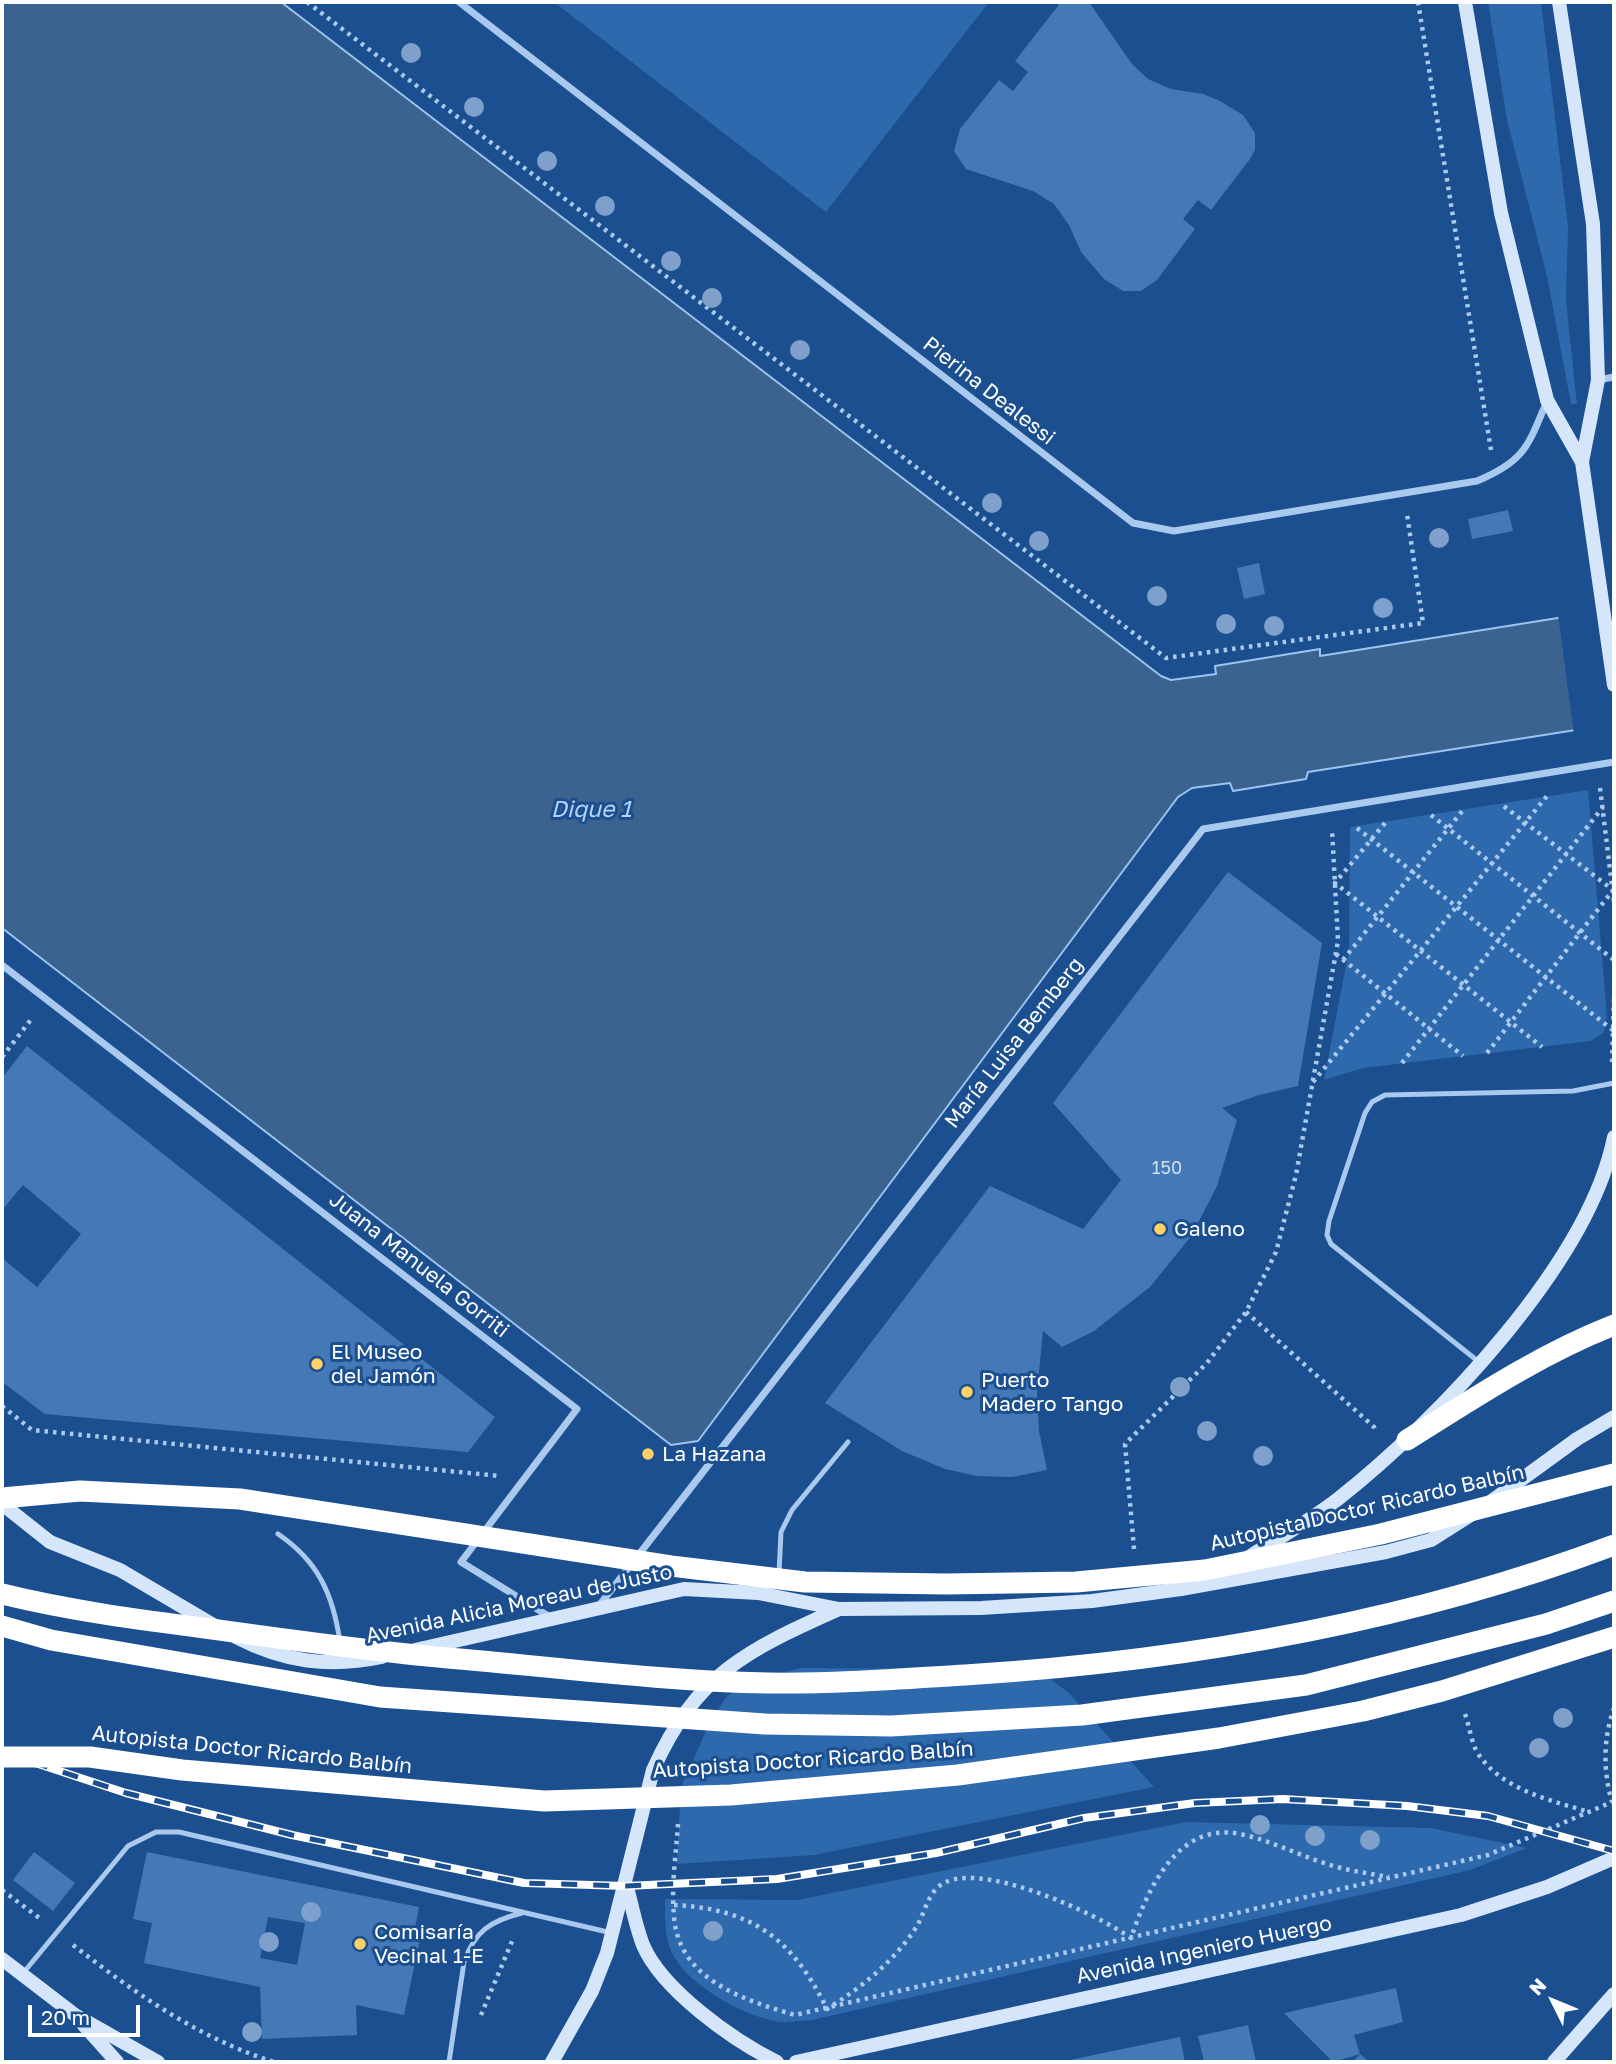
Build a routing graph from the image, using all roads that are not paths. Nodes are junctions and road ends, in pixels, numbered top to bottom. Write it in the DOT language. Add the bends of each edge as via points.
graph roads {
  1 [pos="459,2"];
  2 [pos="1465,2"];
  3 [pos="1559,2"];
  4 [pos="1614,377"];
  5 [pos="1598,380"];
  6 [pos="1547,400"];
  7 [pos="1582,462"];
  8 [pos="1614,685"];
  9 [pos="1614,762"];
  10 [pos="2,965"];
  11 [pos="1612,1084"];
  12 [pos="1614,1137"];
  13 [pos="1614,1325"];
  14 [pos="1479,1362"];
  15 [pos="1614,1417"];
  16 [pos="1407,1440"];
  17 [pos="848,1442"];
  18 [pos="1614,1474"];
  19 [pos="2,1498"];
  20 [pos="2,1504"];
  21 [pos="278,1534"];
  22 [pos="1614,1545"];
  23 [pos="1210,1583"];
  24 [pos="2,1594"];
  25 [pos="778,1597"];
  26 [pos="1614,1601"];
  27 [pos="598,1607"];
  28 [pos="839,1609"];
  29 [pos="553,1619"];
  30 [pos="2,1626"];
  31 [pos="1614,1637"];
  32 [pos="342,1662"];
  33 [pos="2,1757"];
  34 [pos="1614,1858"];
  35 [pos="626,1886"];
  36 [pos="525,1913"];
  37 [pos="613,1933"];
  38 [pos="2,1959"];
  39 [pos="22,1974"];
  40 [pos="1614,1994"];
  41 [pos="75,2015"];
  42 [pos="117,2062"];
  43 [pos="158,2062"];
  44 [pos="449,2062"];
  45 [pos="552,2062"];
  46 [pos="777,2062"];
  47 [pos="796,2062"];
  48 [pos="1555,2062"];
  1 -- 6 [label="street, Pierina Dealessi" via="1133,523 1174,531 1477,481 1525,451"];
  2 -- 6 [label="main road" via="1501,213"];
  3 -- 5 [label="main road" via="1593,225"];
  4 -- 5 [label="street"];
  5 -- 7 [label="main road"];
  6 -- 7 [label="main road"];
  7 -- 8 [label="main road"];
  9 -- 27 [label="street, María Luisa Bemberg" via="1203,829"];
  10 -- 29 [label="street, Juana Manuela Gorriti" via="577,1409 461,1562"];
  11 -- 14 [label="lane" via="1573,1091 1385,1095 1365,1113 1329,1221 1331,1244"];
  12 -- 14 [label="main road" via="1599,1189 1575,1238"];
  13 -- 16 [label="highway" via="1512,1375"];
  14 -- 16 [label="main road"];
  15 -- 23 [label="main road, Avenida Alicia Moreau de Justo" via="1431,1540"];
  16 -- 23 [label="main road" via="1335,1501"];
  17 -- 25 [label="lane" via="792,1510 781,1532"];
  18 -- 19 [label="highway, Autopista Doctor Ricardo Balbín, bridge" via="1381,1534 1205,1570 1076,1582 947,1584 805,1581 671,1566 240,1499 80,1491"];
  20 -- 32 [label="main road, Avenida Alicia Moreau de Justo" via="50,1542 120,1570 249,1644 307,1663"];
  21 -- 32 [label="lane" via="316,1567 338,1627"];
  22 -- 24 [label="highway, bridge" via="1393,1615 1224,1648 1057,1669 886,1680 770,1683 654,1678 379,1651 60,1609"];
  23 -- 28 [label="main road, Avenida Alicia Moreau de Justo" via="1042,1605"];
  25 -- 27 [label="main road, Avenida Alicia Moreau de Justo" via="684,1589"];
  25 -- 28 [label="main road, Avenida Alicia Moreau de Justo"];
  26 -- 30 [label="highway, bridge" via="1546,1624 1306,1685 1083,1715 891,1726 765,1724 380,1697 51,1640"];
  27 -- 29 [label="main road, Avenida Alicia Moreau de Justo"];
  28 -- 35 [label="main road" via="774,1638 715,1677 685,1711 653,1770"];
  29 -- 32 [label="main road, Avenida Alicia Moreau de Justo"];
  31 -- 33 [label="highway, Autopista Doctor Ricardo Balbín, bridge" via="1442,1691 1219,1738 958,1775 731,1795 544,1801 182,1770 90,1757"];
  34 -- 47 [label="main road, Avenida Ingeniero Huergo" via="1547,1887 1461,1915"];
  35 -- 37 [label="main road"];
  35 -- 46 [label="main road" via="644,1946 661,1974 720,2028"];
  36 -- 37 [label="lane"];
  36 -- 39 [label="lane" via="179,1832 156,1832 128,1846"];
  36 -- 44 [label="lane" via="485,1926 469,1947"];
  37 -- 45 [label="main road" via="592,1990"];
  38 -- 39 [label="main road"];
  39 -- 41 [label="main road"];
  40 -- 48 [label="main road"];
  41 -- 42 [label="main road"];
  41 -- 43 [label="main road"];
}
